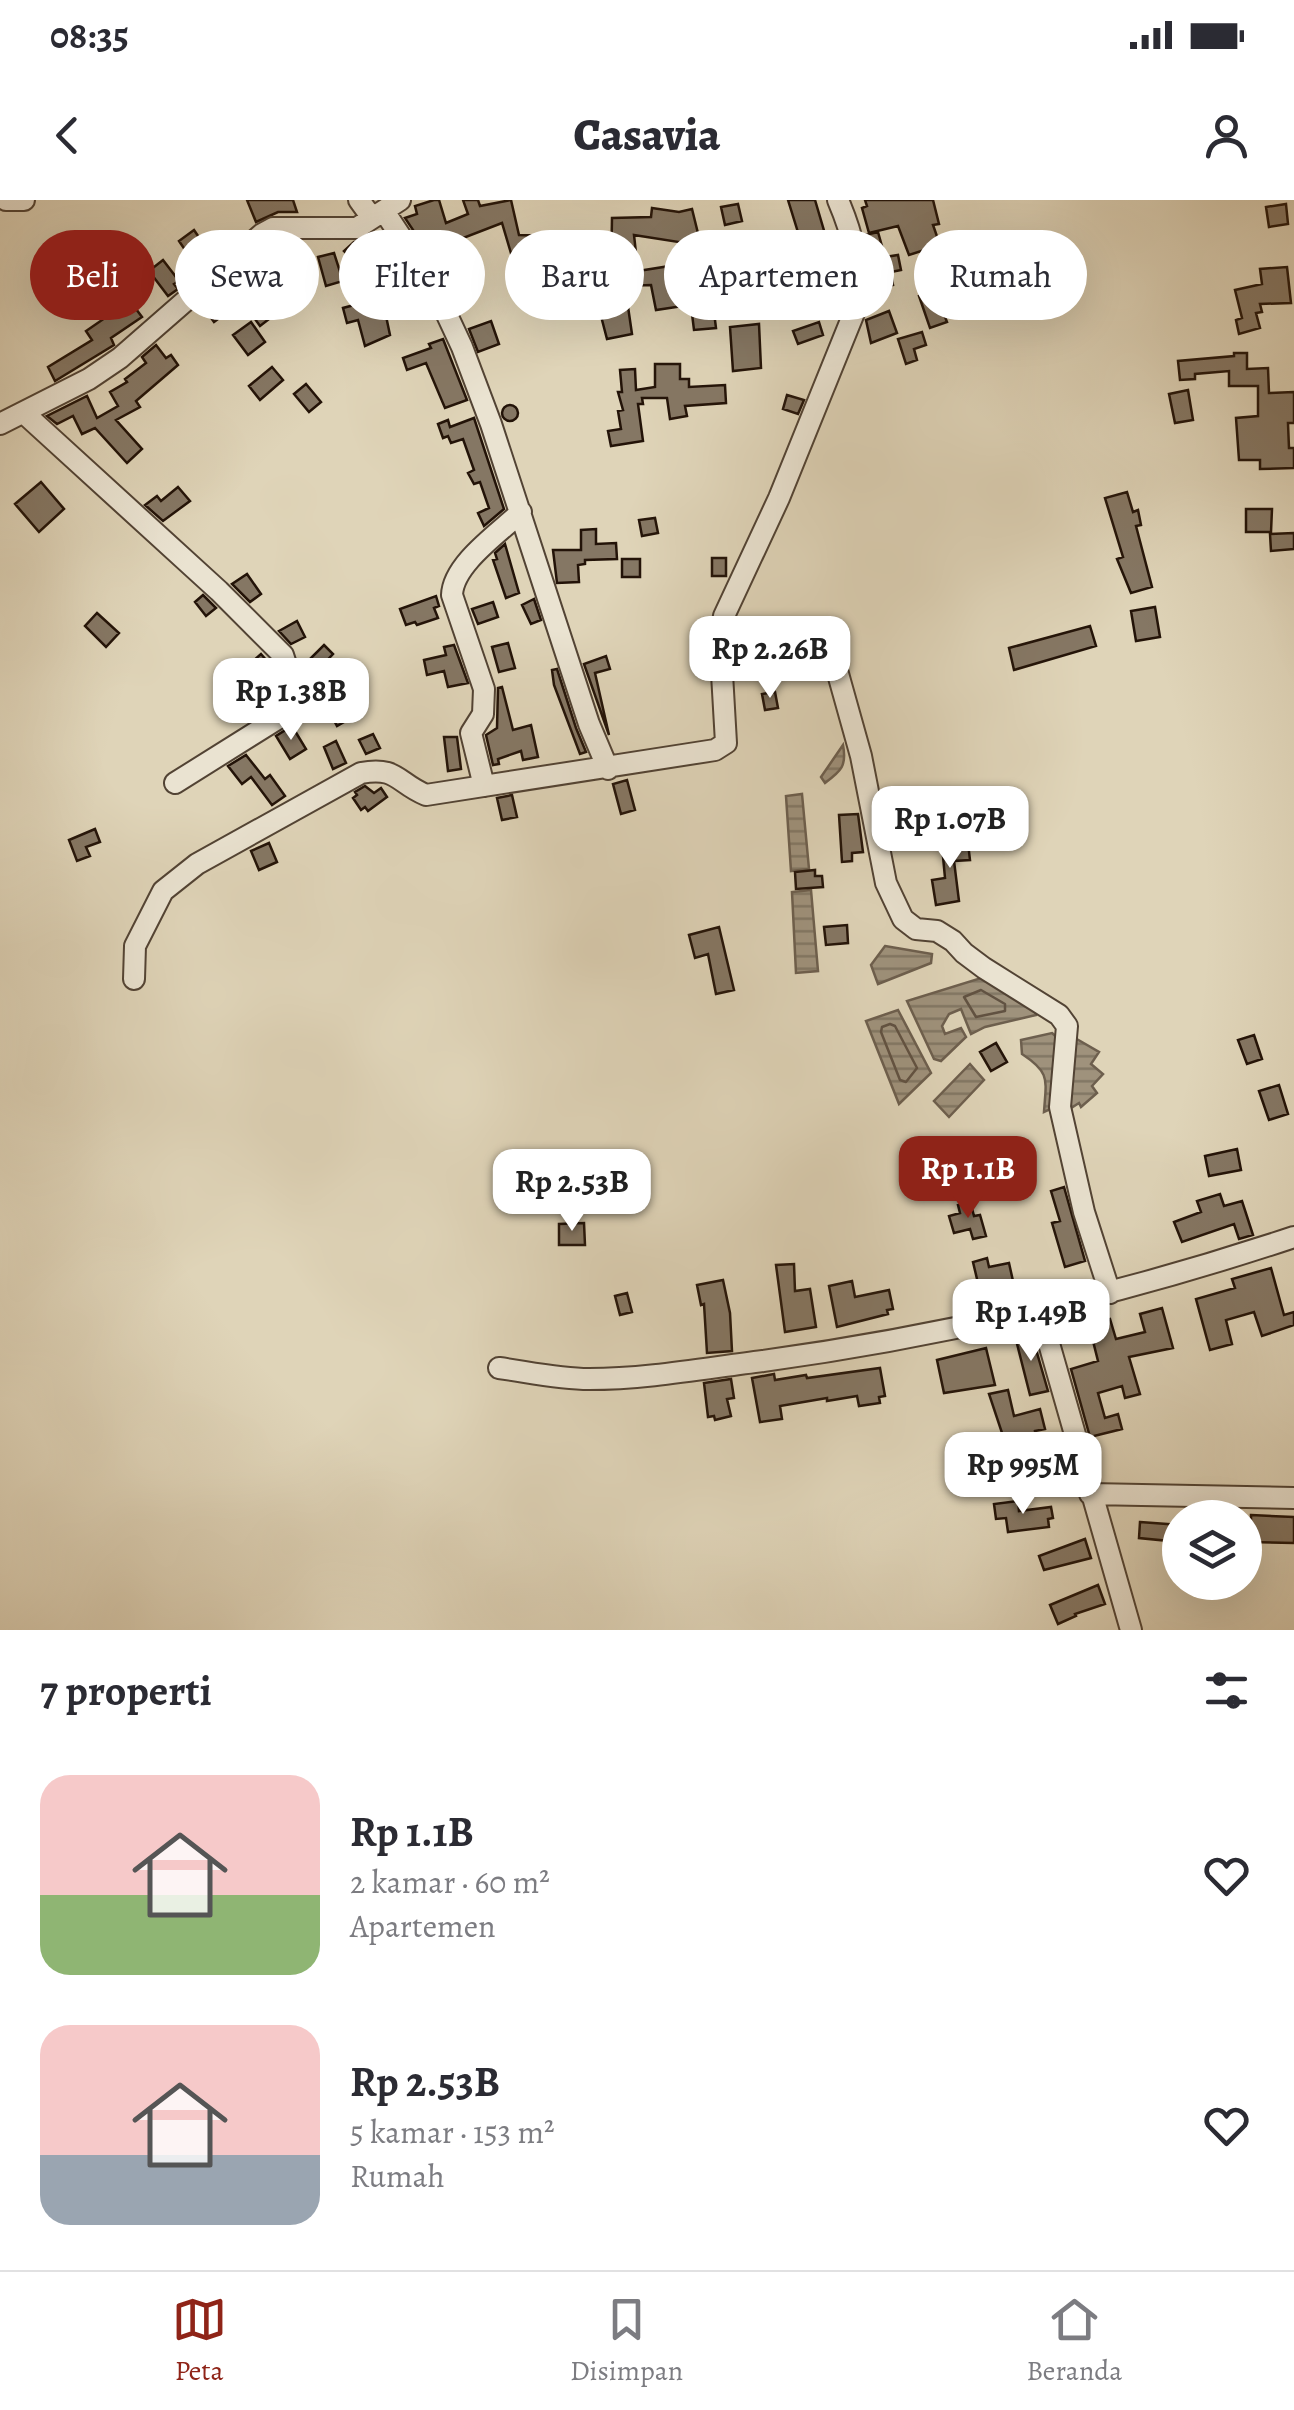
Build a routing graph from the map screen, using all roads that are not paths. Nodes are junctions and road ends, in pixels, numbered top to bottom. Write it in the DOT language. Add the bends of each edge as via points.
graph roads {
  1 [pos="6,200"];
  2 [pos="24,200"];
  3 [pos="359,200"];
  4 [pos="838,200"];
  5 [pos="385,210"];
  6 [pos="25,414"];
  7 [pos="0,424"];
  8 [pos="520,512"];
  9 [pos="828,638"];
  10 [pos="608,768"];
  11 [pos="175,783"];
  12 [pos="484,786"];
  13 [pos="134,979"];
  14 [pos="1294,1237"];
  15 [pos="1110,1293"];
  16 [pos="1040,1312"];
  17 [pos="499,1368"];
  18 [pos="1090,1494"];
  19 [pos="1294,1498"];
  20 [pos="1131,1630"];
  1 -- 2 [label="street"];
  3 -- 5 [label="street"];
  4 -- 10 [label="street" via="855,244 858,304 724,616 726,743"];
  5 -- 6 [label="street" via="357,228 273,228 262,234 120,358"];
  5 -- 8 [label="street" via="462,347"];
  6 -- 7 [label="street"];
  6 -- 11 [label="street" via="282,655 292,680 282,716"];
  8 -- 10 [label="street"];
  8 -- 12 [label="street" via="458,572 452,587 484,688 483,714 472,733"];
  9 -- 15 [label="street" via="886,883 902,918 954,941 1067,1026 1060,1107"];
  10 -- 12 [label="street"];
  12 -- 13 [label="street" via="426,795 391,772 361,773 197,864 164,891 134,946"];
  14 -- 15 [label="street"];
  15 -- 16 [label="street"];
  16 -- 17 [label="street" via="874,1346 684,1371 588,1379"];
  16 -- 18 [label="street"];
  18 -- 19 [label="street"];
  18 -- 20 [label="street"];
}
